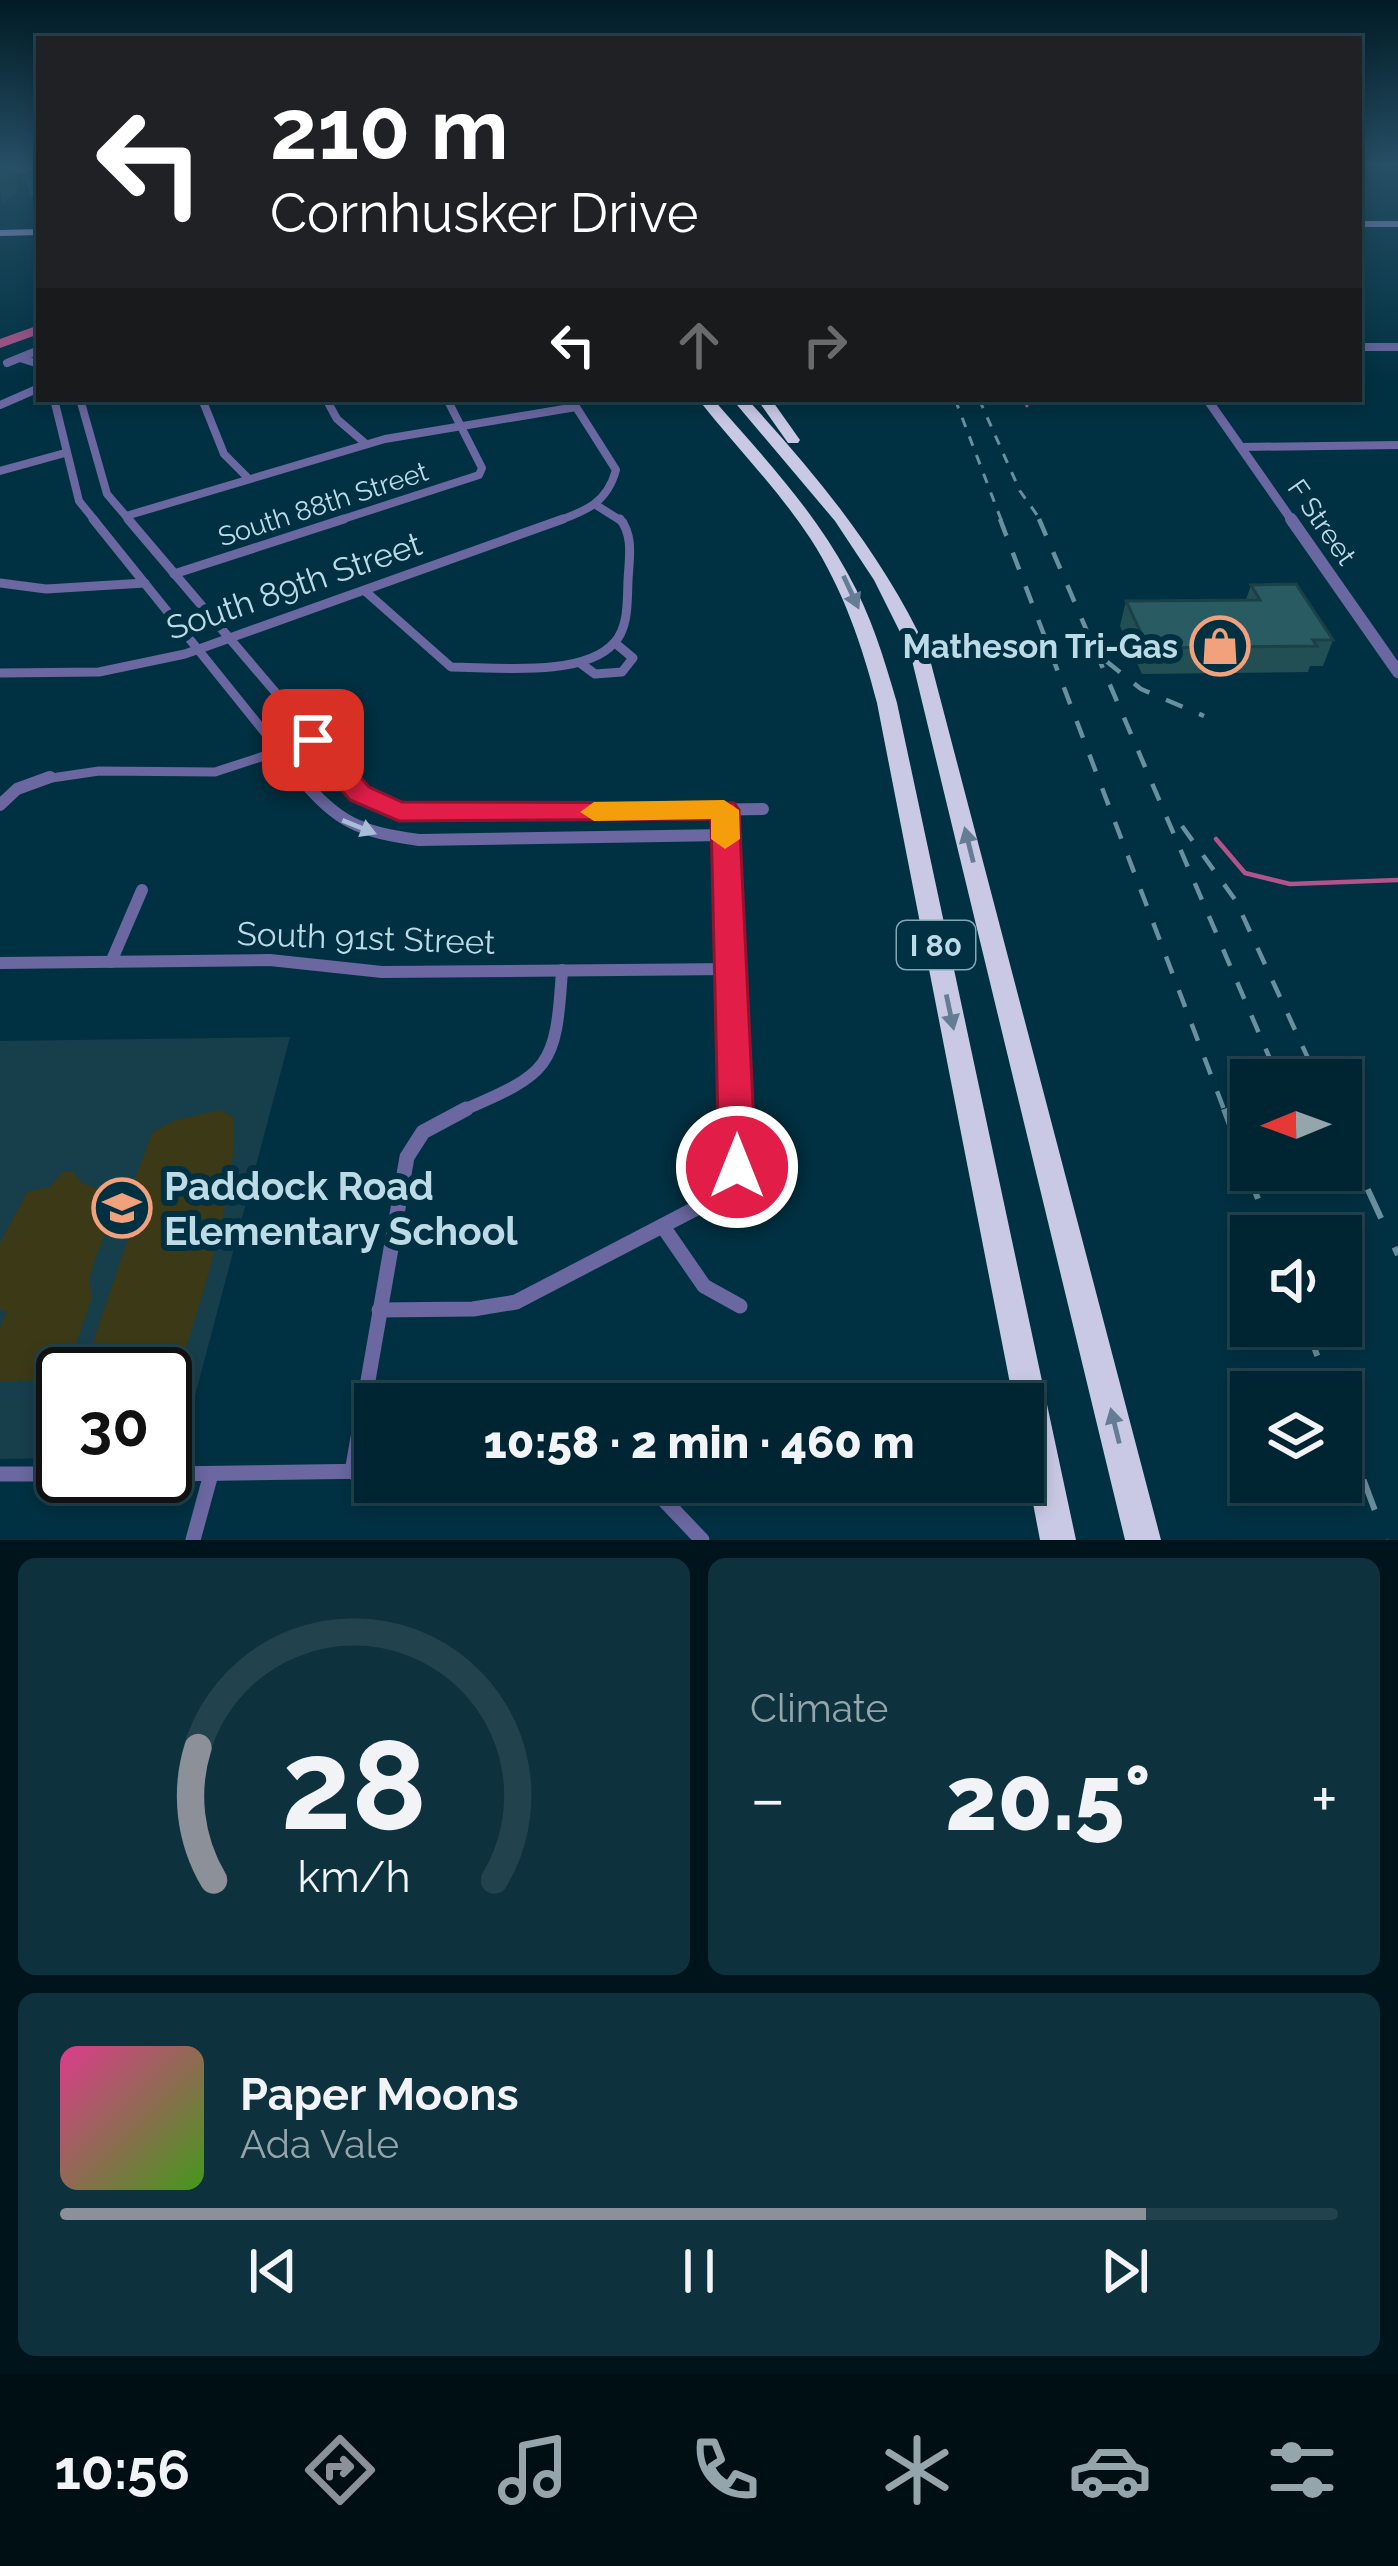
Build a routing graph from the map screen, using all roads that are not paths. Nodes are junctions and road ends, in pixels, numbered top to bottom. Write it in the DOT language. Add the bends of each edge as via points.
graph roads {
  1 [pos="1362,339"];
  2 [pos="1362,347"];
  3 [pos="1371,347"];
  4 [pos="1398,347"];
  5 [pos="36,351"];
  6 [pos="20,358"];
  7 [pos="7,363"];
  8 [pos="36,363"];
  9 [pos="36,389"];
  10 [pos="55,402"];
  11 [pos="81,402"];
  12 [pos="203,402"];
  13 [pos="328,402"];
  14 [pos="448,402"];
  15 [pos="693,402"];
  16 [pos="707,402"];
  17 [pos="742,402"];
  18 [pos="766,402"];
  19 [pos="1210,402"];
  20 [pos="573,403"];
  21 [pos="0,405"];
  22 [pos="460,425"];
  23 [pos="366,444"];
  24 [pos="1398,446"];
  25 [pos="1242,448"];
  26 [pos="65,453"];
  27 [pos="0,471"];
  28 [pos="249,479"];
  29 [pos="822,492"];
  30 [pos="596,505"];
  31 [pos="126,516"];
  32 [pos="822,540"];
  33 [pos="174,574"];
  34 [pos="0,583"];
  35 [pos="145,583"];
  36 [pos="365,590"];
  37 [pos="228,639"];
  38 [pos="615,643"];
  39 [pos="197,650"];
  40 [pos="580,663"];
  41 [pos="1398,671"];
  42 [pos="0,673"];
  43 [pos="313,740"];
  44 [pos="280,752"];
  45 [pos="0,806"];
  46 [pos="764,808"];
  47 [pos="724,810"];
  48 [pos="725,835"];
  49 [pos="142,890"];
  50 [pos="111,962"];
  51 [pos="0,963"];
  52 [pos="730,969"];
  53 [pos="562,970"];
  54 [pos="664,1228"];
  55 [pos="740,1306"];
  56 [pos="380,1310"];
  57 [pos="352,1472"];
  58 [pos="0,1474"];
  59 [pos="36,1474"];
  60 [pos="192,1474"];
  61 [pos="211,1474"];
  62 [pos="665,1503"];
  63 [pos="193,1540"];
  64 [pos="702,1540"];
  65 [pos="1058,1540"];
  66 [pos="1144,1540"];
  1 -- 3 [label="street"];
  2 -- 3 [label="street"];
  3 -- 4 [label="street"];
  5 -- 6 [label="street"];
  6 -- 7 [label="street"];
  6 -- 8 [label="street"];
  9 -- 21 [label="street"];
  10 -- 26 [label="street"];
  11 -- 31 [label="street" via="101,484"];
  12 -- 28 [label="street" via="224,454"];
  13 -- 23 [label="street"];
  14 -- 22 [label="street"];
  15 -- 32 [label="highway"];
  16 -- 32 [label="highway, I 80"];
  17 -- 29 [label="highway, I 80"];
  18 -- 29 [label="highway" via="817,470"];
  19 -- 25 [label="street, F Street"];
  20 -- 22 [label="street"];
  20 -- 30 [label="street" via="616,470 613,488"];
  22 -- 23 [label="street"];
  22 -- 33 [label="street, South 88th Street" via="483,471"];
  23 -- 28 [label="street"];
  24 -- 25 [label="street"];
  25 -- 41 [label="street, F Street"];
  26 -- 27 [label="street"];
  26 -- 35 [label="street" via="79,501"];
  28 -- 31 [label="street"];
  66 -- 29 [label="highway, I 80, one-way" via="930,688 887,581"];
  30 -- 36 [label="street, South 89th Street"];
  30 -- 38 [label="street" via="623,520 630,535 626,620"];
  31 -- 33 [label="street"];
  32 -- 65 [label="highway, I 80, one-way" via="860,609 881,679"];
  33 -- 37 [label="street"];
  34 -- 35 [label="street"];
  35 -- 39 [label="street"];
  36 -- 37 [label="street, South 89th Street"];
  36 -- 40 [label="street" via="451,668"];
  37 -- 39 [label="street, South 89th Street"];
  37 -- 43 [label="street"];
  38 -- 40 [label="street"];
  38 -- 40 [label="street" via="633,658 622,672 595,674"];
  39 -- 42 [label="street, South 89th Street" via="112,670"];
  39 -- 44 [label="street"];
  43 -- 44 [label="street"];
  43 -- 47 [label="street" via="359,794 399,811"];
  44 -- 45 [label="street" via="217,772 43,776"];
  44 -- 48 [label="street, one-way" via="327,810 382,836"];
  46 -- 47 [label="street"];
  47 -- 48 [label="street"];
  48 -- 52 [label="street"];
  49 -- 50 [label="street"];
  50 -- 51 [label="street, South 91st Street"];
  50 -- 53 [label="street, South 91st Street"];
  52 -- 53 [label="street, South 91st Street"];
  52 -- 54 [label="street" via="739,1156 731,1181 712,1201"];
  53 -- 56 [label="street" via="546,1064 435,1123 412,1144"];
  54 -- 55 [label="street" via="703,1286"];
  54 -- 56 [label="street" via="515,1302"];
  56 -- 57 [label="street"];
  57 -- 61 [label="street"];
  58 -- 59 [label="street"];
  60 -- 61 [label="street"];
  61 -- 63 [label="street"];
  62 -- 64 [label="street"];
}
